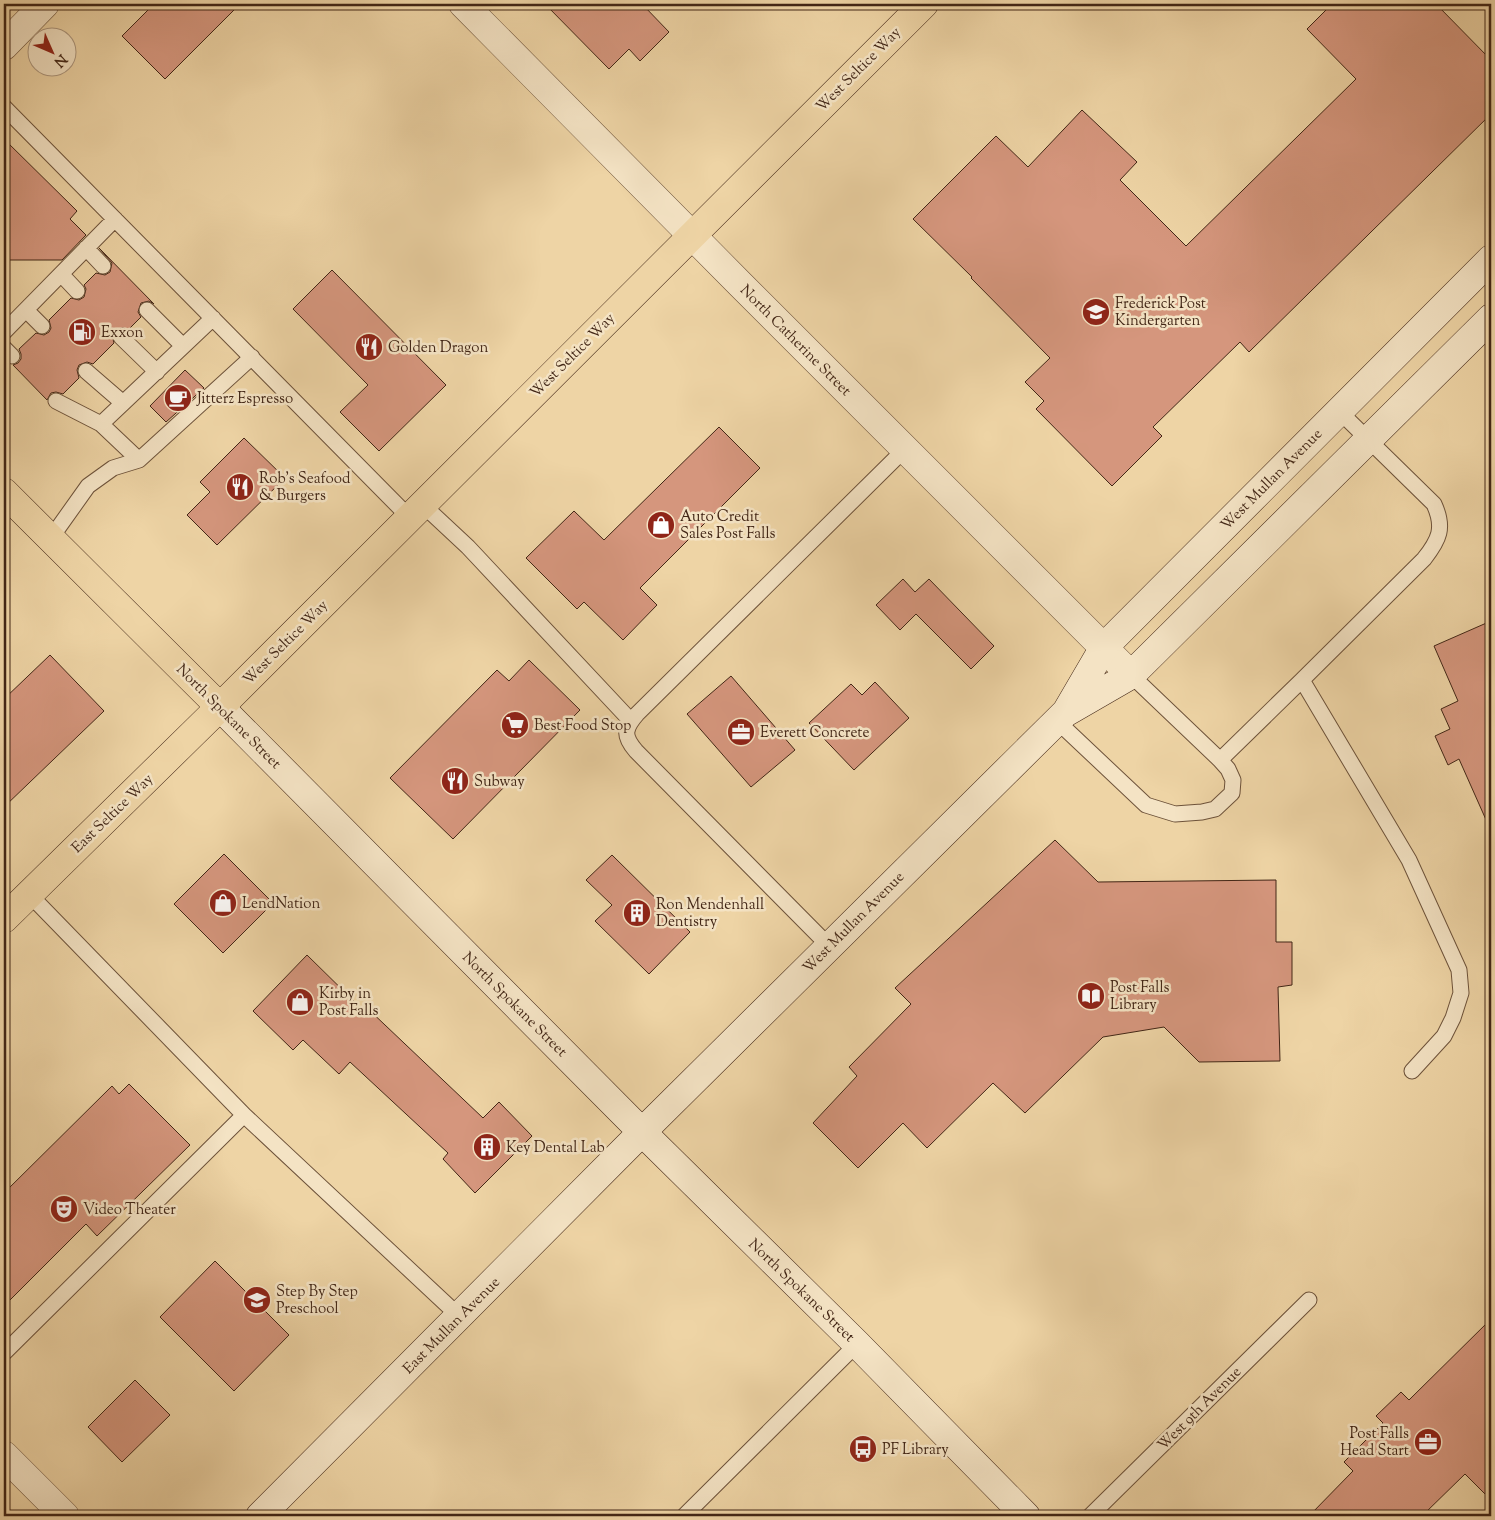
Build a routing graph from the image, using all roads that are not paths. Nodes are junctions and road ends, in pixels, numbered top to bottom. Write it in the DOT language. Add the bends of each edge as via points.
graph roads {
  1 [pos="45,4"];
  2 [pos="463,4"];
  3 [pos="924,4"];
  4 [pos="4,46"];
  5 [pos="4,107"];
  6 [pos="115,219"];
  7 [pos="692,235"];
  8 [pos="86,248"];
  9 [pos="1491,259"];
  10 [pos="102,266"];
  11 [pos="61,274"];
  12 [pos="78,291"];
  13 [pos="26,310"];
  14 [pos="147,310"];
  15 [pos="213,318"];
  16 [pos="42,326"];
  17 [pos="1488,327"];
  18 [pos="4,332"];
  19 [pos="121,337"];
  20 [pos="184,346"];
  21 [pos="252,357"];
  22 [pos="86,371"];
  23 [pos="157,372"];
  24 [pos="56,401"];
  25 [pos="123,403"];
  26 [pos="1339,411"];
  27 [pos="101,424"];
  28 [pos="1368,439"];
  29 [pos="905,449"];
  30 [pos="139,460"];
  31 [pos="4,492"];
  32 [pos="416,511"];
  33 [pos="51,538"];
  34 [pos="1104,647"];
  35 [pos="1131,674"];
  36 [pos="1302,680"];
  37 [pos="220,707"];
  38 [pos="1062,717"];
  39 [pos="631,720"];
  40 [pos="1220,760"];
  41 [pos="29,894"];
  42 [pos="4,919"];
  43 [pos="829,946"];
  44 [pos="1412,1071"];
  45 [pos="244,1115"];
  46 [pos="642,1132"];
  47 [pos="1309,1300"];
  48 [pos="460,1317"];
  49 [pos="857,1344"];
  50 [pos="4,1353"];
  51 [pos="4,1455"];
  52 [pos="65,1516"];
  53 [pos="260,1516"];
  54 [pos="684,1516"];
  55 [pos="1026,1516"];
  56 [pos="1090,1516"];
  1 -- 4 [label="street"];
  2 -- 7 [label="street, North Catherine Street"];
  3 -- 7 [label="main road, West Seltice Way"];
  5 -- 6 [label="lane"];
  6 -- 8 [label="lane"];
  6 -- 15 [label="lane"];
  7 -- 29 [label="street, North Catherine Street"];
  7 -- 32 [label="main road, West Seltice Way"];
  8 -- 10 [label="lane"];
  8 -- 11 [label="lane"];
  9 -- 26 [label="street, West Mullan Avenue"];
  11 -- 12 [label="lane"];
  11 -- 13 [label="lane"];
  13 -- 16 [label="lane"];
  13 -- 18 [label="lane"];
  14 -- 20 [label="lane"];
  15 -- 20 [label="lane"];
  15 -- 21 [label="lane"];
  17 -- 28 [label="street, West Mullan Avenue"];
  19 -- 23 [label="lane"];
  20 -- 23 [label="lane"];
  21 -- 30 [label="lane"];
  21 -- 32 [label="lane"];
  22 -- 25 [label="lane"];
  23 -- 25 [label="lane"];
  24 -- 27 [label="lane"];
  25 -- 27 [label="lane"];
  26 -- 28 [label="lane"];
  26 -- 34 [label="street, West Mullan Avenue"];
  27 -- 30 [label="lane"];
  28 -- 35 [label="street, West Mullan Avenue"];
  28 -- 36 [label="lane" via="1434,504 1441,529 1436,544 1424,560"];
  29 -- 34 [label="street, North Catherine Street"];
  29 -- 39 [label="lane"];
  30 -- 33 [label="lane" via="113,468 88,486"];
  31 -- 33 [label="main road, North Spokane Street"];
  32 -- 37 [label="main road, West Seltice Way"];
  32 -- 39 [label="lane" via="468,547"];
  33 -- 37 [label="main road, North Spokane Street"];
  34 -- 35 [label="street, North Catherine Street"];
  34 -- 38 [label="street, West Mullan Avenue"];
  35 -- 38 [label="street, West Mullan Avenue"];
  35 -- 40 [label="lane"];
  36 -- 40 [label="lane"];
  36 -- 44 [label="lane" via="1410,860 1458,970 1460,993 1454,1018 1444,1036"];
  37 -- 41 [label="main road, East Seltice Way"];
  37 -- 46 [label="street, North Spokane Street"];
  38 -- 40 [label="lane" via="1146,805 1175,814 1215,809 1232,793 1233,780"];
  38 -- 43 [label="street, West Mullan Avenue"];
  39 -- 43 [label="lane" via="626,735 636,751"];
  41 -- 42 [label="main road, East Seltice Way"];
  41 -- 45 [label="lane"];
  43 -- 46 [label="street, West Mullan Avenue"];
  45 -- 48 [label="lane"];
  45 -- 50 [label="lane"];
  46 -- 48 [label="street, East Mullan Avenue"];
  46 -- 49 [label="street, North Spokane Street"];
  47 -- 56 [label="lane, West 9th Avenue"];
  48 -- 53 [label="street, East Mullan Avenue"];
  49 -- 54 [label="lane"];
  49 -- 55 [label="street, North Spokane Street"];
  51 -- 52 [label="street"];
}
